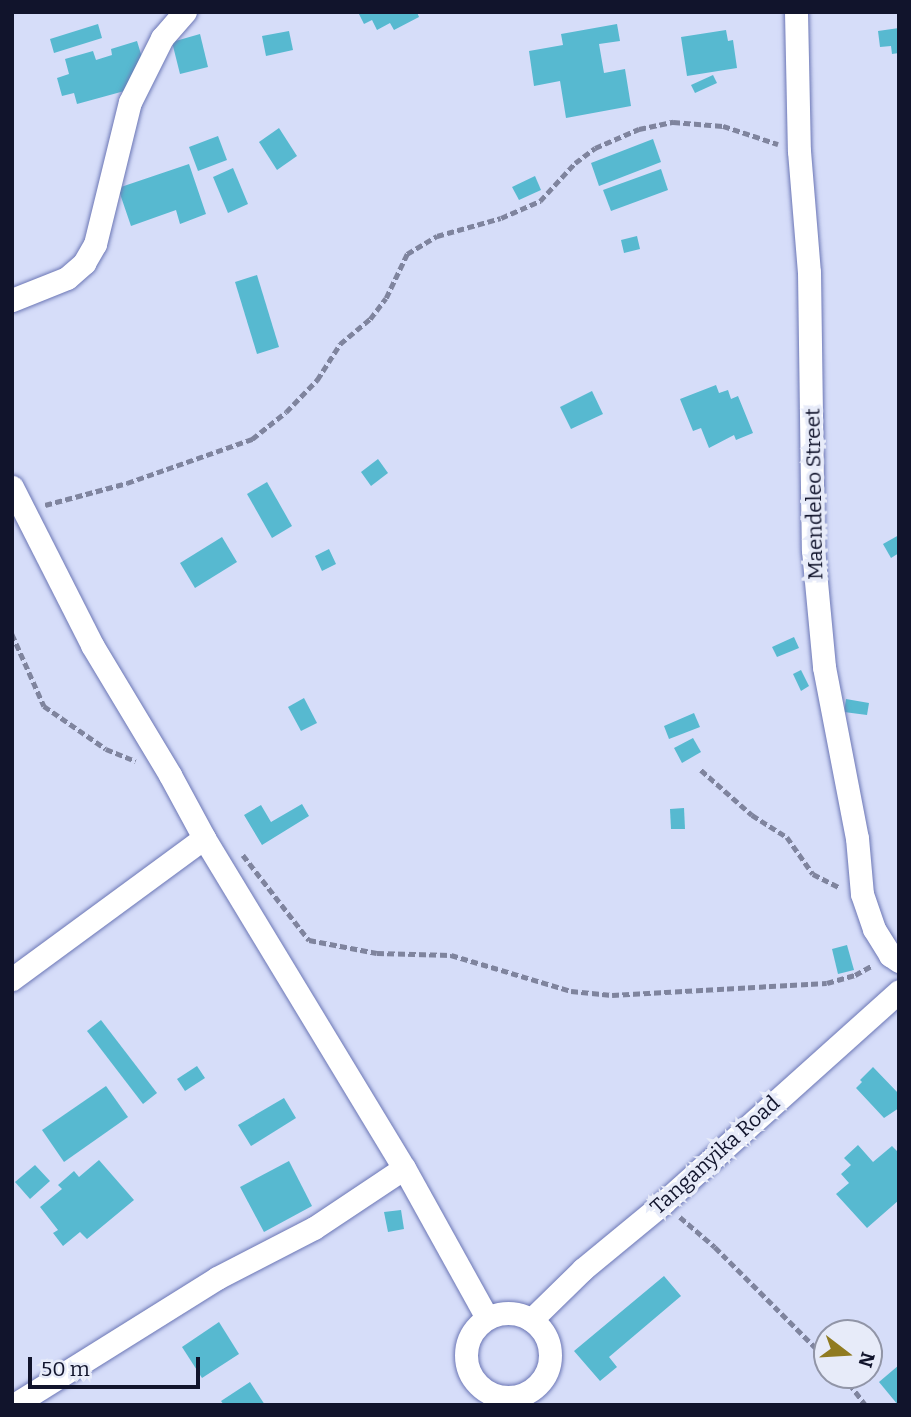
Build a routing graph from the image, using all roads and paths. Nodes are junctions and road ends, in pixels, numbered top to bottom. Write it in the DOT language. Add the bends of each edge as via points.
graph roads {
  1 [pos="185,12"];
  2 [pos="796,12"];
  3 [pos="799,150"];
  4 [pos="12,300"];
  5 [pos="12,487"];
  6 [pos="25,511"];
  7 [pos="12,635"];
  8 [pos="701,770"];
  9 [pos="170,775"];
  10 [pos="204,838"];
  11 [pos="237,848"];
  12 [pos="862,894"];
  13 [pos="894,958"];
  14 [pos="12,979"];
  15 [pos="899,991"];
  16 [pos="404,1168"];
  17 [pos="663,1203"];
  18 [pos="487,1318"];
  19 [pos="531,1320"];
  20 [pos="813,1345"];
  21 [pos="854,1389"];
  22 [pos="539,1396"];
  23 [pos="474,1397"];
  24 [pos="14,1405"];
  25 [pos="866,1405"];
  1 -- 4 [label="street" via="162,38 130,102 95,244 84,263 67,278"];
  2 -- 3 [label="street, Maendeleo Street"];
  3 -- 6 [label="path" via="723,126 673,122 639,129 595,148 540,201 501,218 437,236 407,254 386,298 370,319 340,344 317,380 286,412 252,439"];
  3 -- 12 [label="street, Maendeleo Street" via="809,272 813,550 824,667 857,838"];
  5 -- 6 [label="street"];
  6 -- 9 [label="street" via="92,645"];
  7 -- 9 [label="path" via="44,706 106,749"];
  8 -- 12 [label="path" via="752,815 787,837 813,874"];
  9 -- 10 [label="street"];
  10 -- 14 [label="street"];
  10 -- 16 [label="street"];
  11 -- 13 [label="path" via="309,940 377,953 451,955 571,991 611,995 827,983"];
  12 -- 13 [label="street, Maendeleo Street" via="874,929"];
  15 -- 17 [label="street, Tanganyika Road"];
  16 -- 18 [label="street"];
  16 -- 24 [label="street" via="314,1228 217,1278"];
  17 -- 19 [label="street, Tanganyika Road" via="583,1269"];
  17 -- 20 [label="path" via="715,1247"];
  18 -- 19 [label="street" via="509,1313"];
  18 -- 23 [label="street" via="466,1346"];
  19 -- 22 [label="street" via="541,1329 550,1353"];
  21 -- 25 [label="path"];
  22 -- 23 [label="street"];
}
